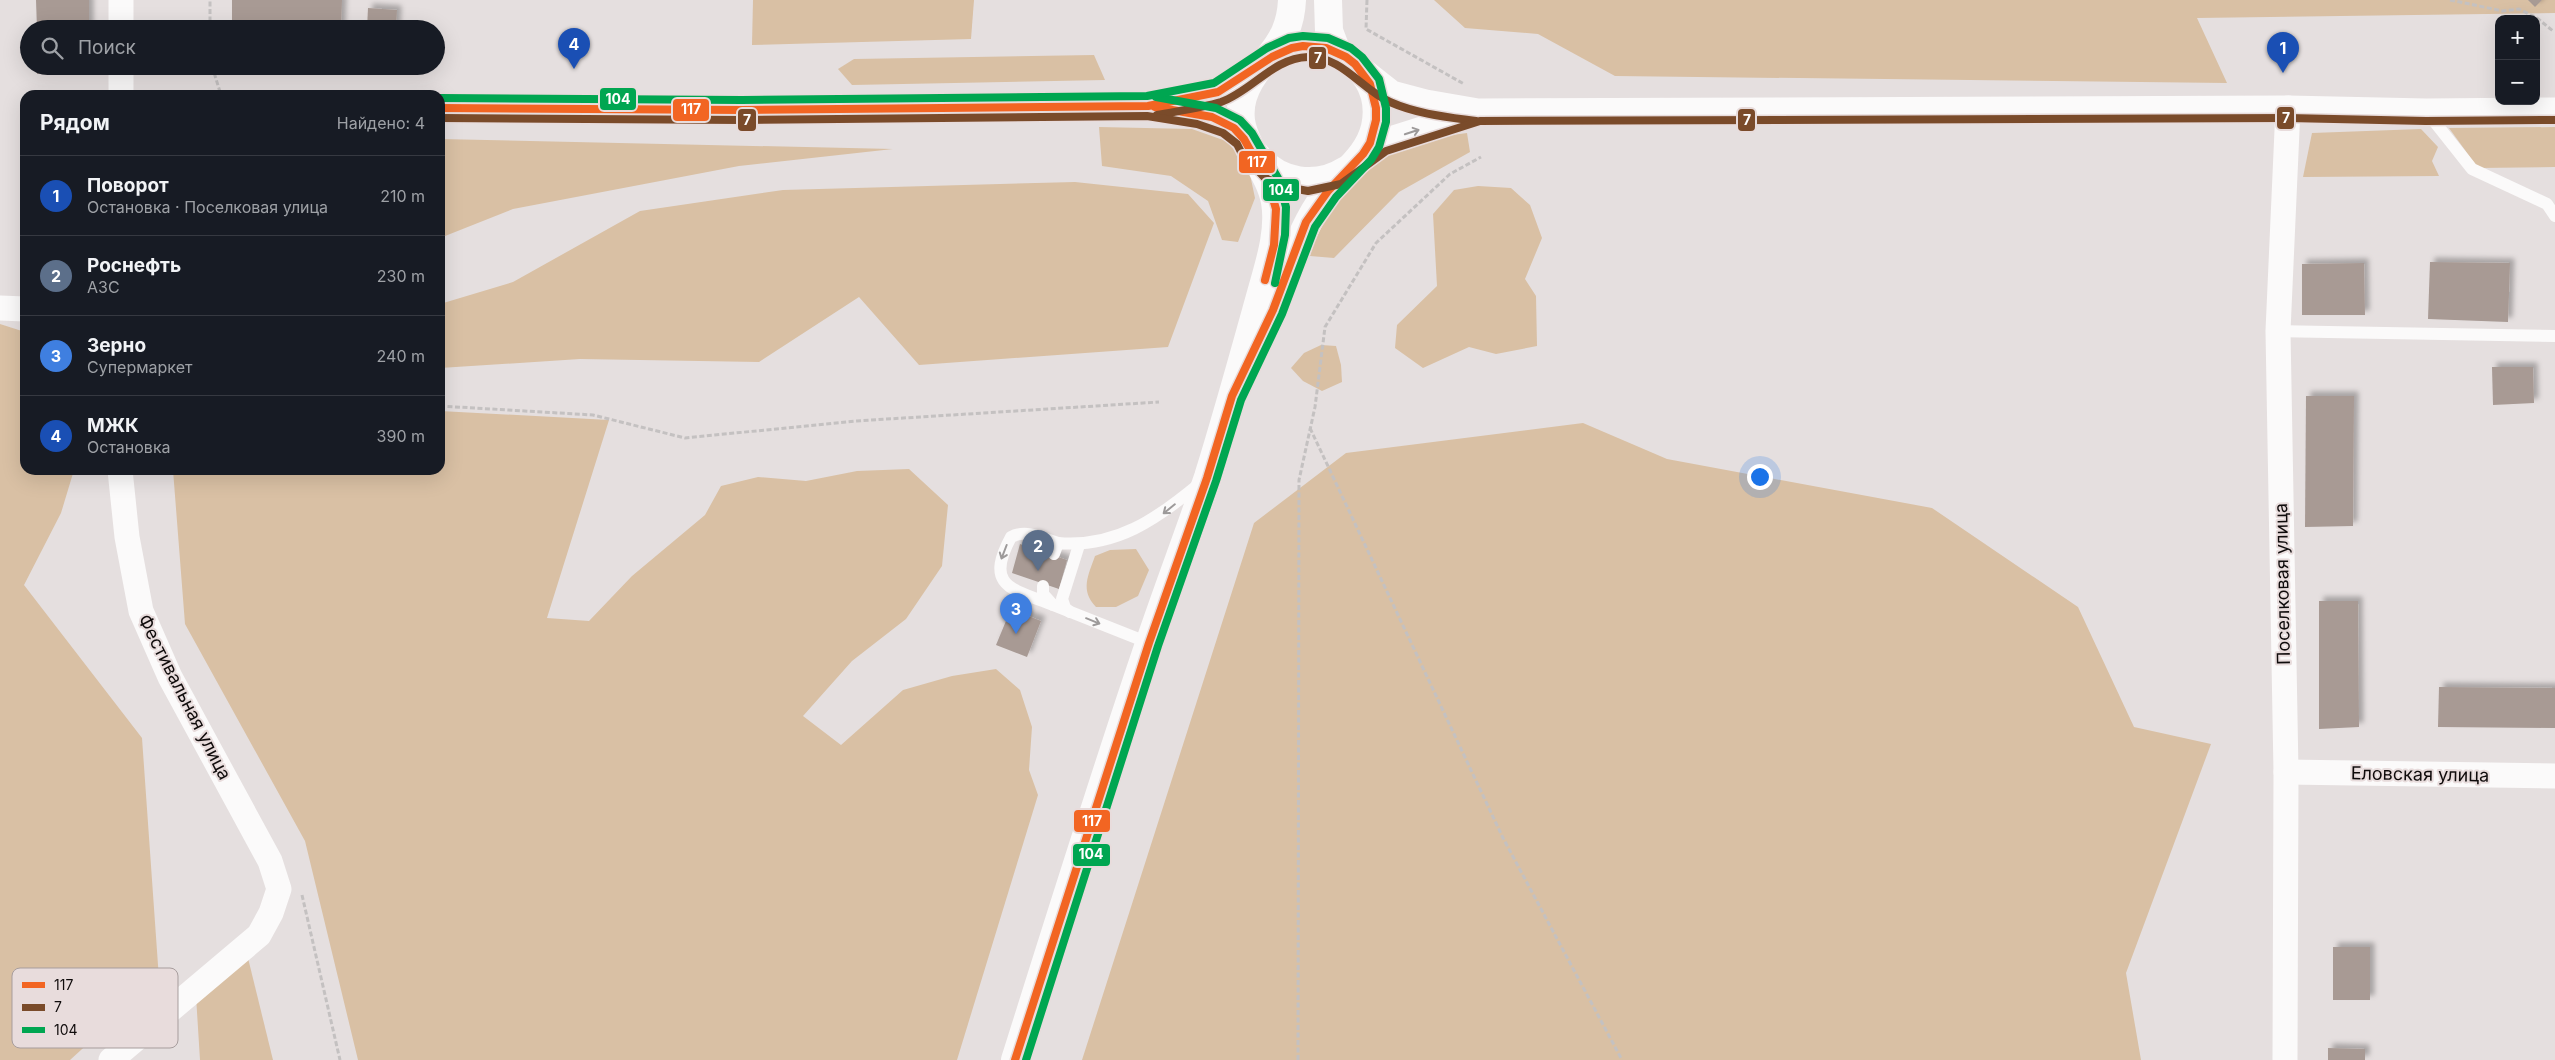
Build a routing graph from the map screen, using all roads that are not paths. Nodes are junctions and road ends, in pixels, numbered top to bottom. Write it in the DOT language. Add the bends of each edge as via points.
graph roads {
  1 [pos="121,0"];
  2 [pos="1292,0"];
  3 [pos="1328,0"];
  4 [pos="121,20"];
  5 [pos="1346,58"];
  6 [pos="1263,64"];
  7 [pos="121,75"];
  8 [pos="121,90"];
  9 [pos="1148,106"];
  10 [pos="445,108"];
  11 [pos="2288,108"];
  12 [pos="2555,110"];
  13 [pos="1478,111"];
  14 [pos="2426,111"];
  15 [pos="1246,138"];
  16 [pos="1355,163"];
  17 [pos="2555,216"];
  18 [pos="0,308"];
  19 [pos="20,309"];
  20 [pos="2278,331"];
  21 [pos="2555,336"];
  22 [pos="1232,396"];
  23 [pos="120,475"];
  24 [pos="1207,478"];
  25 [pos="1079,545"];
  26 [pos="1043,586"];
  27 [pos="1053,605"];
  28 [pos="1071,612"];
  29 [pos="1149,643"];
  30 [pos="2286,772"];
  31 [pos="2555,776"];
  32 [pos="178,1003"];
  33 [pos="124,1048"];
  34 [pos="110,1060"];
  35 [pos="1015,1060"];
  36 [pos="2285,1060"];
  1 -- 4 [label="street"];
  2 -- 6 [label="main road" via="1288,30"];
  3 -- 5 [label="main road" via="1329,31"];
  5 -- 6 [label="main road" via="1315,46 1292,48"];
  5 -- 13 [label="street" via="1392,93"];
  5 -- 16 [label="main road" via="1370,84 1374,96 1376,120 1370,143"];
  6 -- 9 [label="street" via="1218,92"];
  6 -- 15 [label="main road" via="1250,80 1243,98 1241,118"];
  7 -- 8 [label="street"];
  9 -- 10 [label="street" via="742,110"];
  9 -- 15 [label="street" via="1210,117 1228,124"];
  11 -- 13 [label="street"];
  11 -- 14 [label="street"];
  11 -- 20 [label="street, Поселковая улица"];
  12 -- 14 [label="street"];
  16 -- 13 [label="street, one-way" via="1381,142"];
  14 -- 17 [label="lane" via="2472,169 2547,204"];
  15 -- 16 [label="main road" via="1264,164 1289,178 1308,181 1328,179"];
  15 -- 22 [label="main road" via="1271,188 1275,228 1272,253"];
  16 -- 22 [label="main road" via="1328,191 1306,222 1273,310"];
  18 -- 19 [label="street"];
  20 -- 21 [label="lane"];
  20 -- 30 [label="street, Поселковая улица"];
  22 -- 24 [label="main road"];
  23 -- 32 [label="street, Фестивальная улица" via="126,537 140,611 170,677 270,861 279,889 259,935"];
  24 -- 25 [label="lane, one-way" via="1164,513 1142,526"];
  24 -- 29 [label="main road"];
  25 -- 27 [label="lane, one-way" via="1044,544 1018,533 1011,537 1000,564 1003,582 1025,585 1040,600"];
  25 -- 28 [label="lane" via="1062,599 1065,608"];
  26 -- 27 [label="lane" via="1043,594"];
  27 -- 28 [label="lane"];
  28 -- 29 [label="lane, one-way"];
  29 -- 35 [label="main road"];
  30 -- 31 [label="street, Еловская улица"];
  30 -- 36 [label="street, Поселковая улица"];
  33 -- 34 [label="street, Фестивальная улица"];
}
